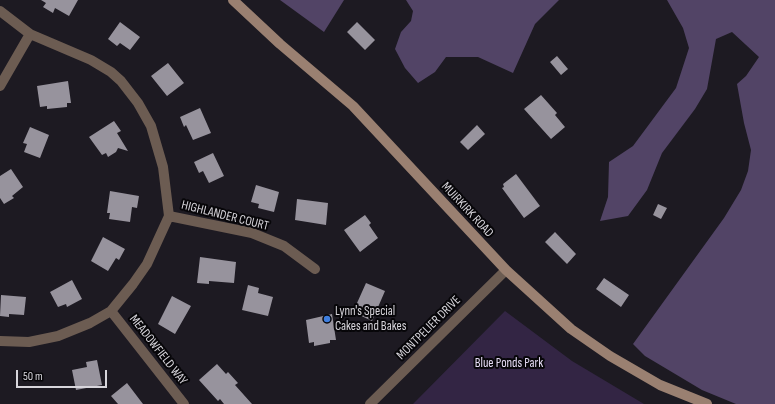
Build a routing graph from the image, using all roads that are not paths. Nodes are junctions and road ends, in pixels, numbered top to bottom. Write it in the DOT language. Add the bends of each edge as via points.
graph roads {
  1 [pos="233,0"];
  2 [pos="0,11"];
  3 [pos="30,34"];
  4 [pos="0,86"];
  5 [pos="169,216"];
  6 [pos="315,269"];
  7 [pos="506,270"];
  8 [pos="111,311"];
  9 [pos="0,341"];
  10 [pos="184,404"];
  11 [pos="370,404"];
  12 [pos="706,404"];
  1 -- 7 [label="main road, MUIRKIRK ROAD" via="353,106"];
  2 -- 3 [label="street"];
  3 -- 4 [label="street"];
  3 -- 5 [label="street" via="76,53 111,72 138,103 151,126 158,146"];
  5 -- 6 [label="street, HIGHLANDER COURT" via="252,233 284,246"];
  5 -- 8 [label="street" via="147,264"];
  7 -- 11 [label="street, MONTPELIER DRIVE"];
  7 -- 12 [label="main road, MUIRKIRK ROAD" via="571,329 610,356 660,385"];
  8 -- 9 [label="street" via="58,336 29,342"];
  8 -- 10 [label="street, MEADOWFIELD WAY"];
}
